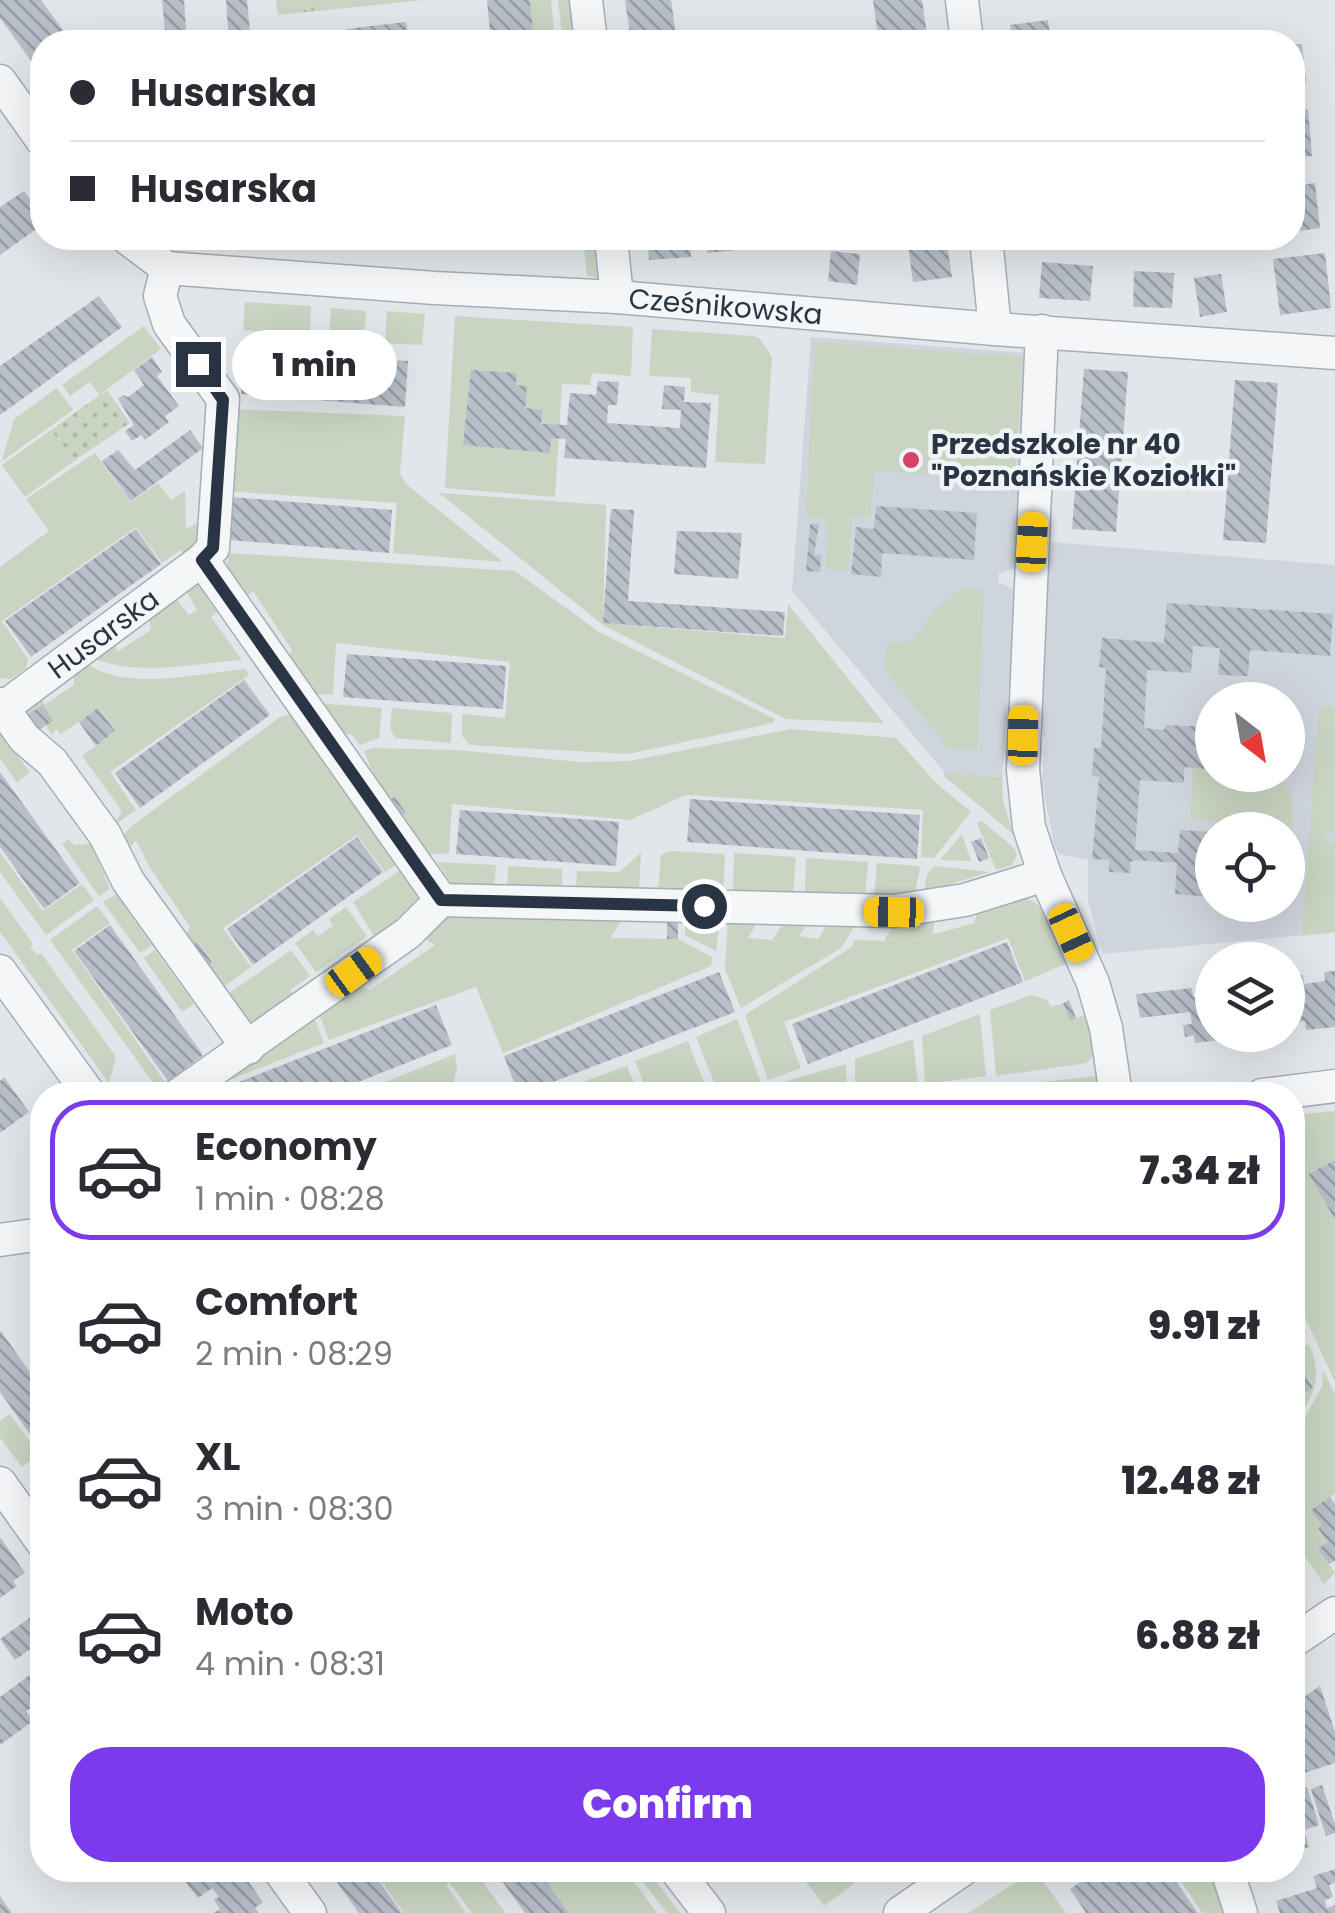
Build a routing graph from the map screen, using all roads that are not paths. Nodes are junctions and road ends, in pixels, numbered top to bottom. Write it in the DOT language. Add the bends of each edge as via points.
graph roads {
  1 [pos="586,0"];
  2 [pos="962,0"];
  3 [pos="590,30"];
  4 [pos="965,30"];
  5 [pos="0,81"];
  6 [pos="30,123"];
  7 [pos="143,250"];
  8 [pos="612,250"];
  9 [pos="987,250"];
  10 [pos="167,268"];
  11 [pos="617,297"];
  12 [pos="995,329"];
  13 [pos="1042,331"];
  14 [pos="1335,352"];
  15 [pos="202,560"];
  16 [pos="2,706"];
  17 [pos="1045,876"];
  18 [pos="441,900"];
  19 [pos="0,971"];
  20 [pos="248,1048"];
  21 [pos="81,1082"];
  22 [pos="197,1082"];
  23 [pos="1114,1082"];
  24 [pos="1335,1086"];
  25 [pos="1305,1090"];
  26 [pos="30,1236"];
  27 [pos="0,1240"];
  28 [pos="0,1483"];
  29 [pos="30,1525"];
  30 [pos="1335,1613"];
  31 [pos="1305,1633"];
  32 [pos="288,1882"];
  33 [pos="685,1882"];
  34 [pos="945,1882"];
  35 [pos="1231,1882"];
  36 [pos="310,1913"];
  37 [pos="709,1913"];
  38 [pos="900,1913"];
  39 [pos="1241,1913"];
  1 -- 3 [label="street"];
  2 -- 4 [label="street"];
  5 -- 6 [label="street"];
  7 -- 10 [label="street"];
  8 -- 11 [label="street"];
  9 -- 12 [label="street"];
  10 -- 11 [label="street, Cześnikowska"];
  10 -- 15 [label="street" via="160,296 169,324 223,400 213,548"];
  11 -- 12 [label="street, Cześnikowska"];
  12 -- 13 [label="street, Cześnikowska"];
  13 -- 14 [label="street, Cześnikowska"];
  13 -- 17 [label="street" via="1022,770 1029,828"];
  15 -- 16 [label="street, Husarska"];
  15 -- 18 [label="street"];
  16 -- 20 [label="street" via="105,834 128,881"];
  17 -- 18 [label="street" via="894,912"];
  17 -- 23 [label="street" via="1094,983"];
  18 -- 20 [label="street" via="408,933"];
  19 -- 21 [label="street"];
  20 -- 22 [label="street"];
  24 -- 25 [label="street"];
  26 -- 27 [label="street"];
  28 -- 29 [label="street"];
  30 -- 31 [label="street"];
  32 -- 36 [label="street"];
  33 -- 37 [label="street"];
  34 -- 38 [label="street"];
  35 -- 39 [label="street"];
}
